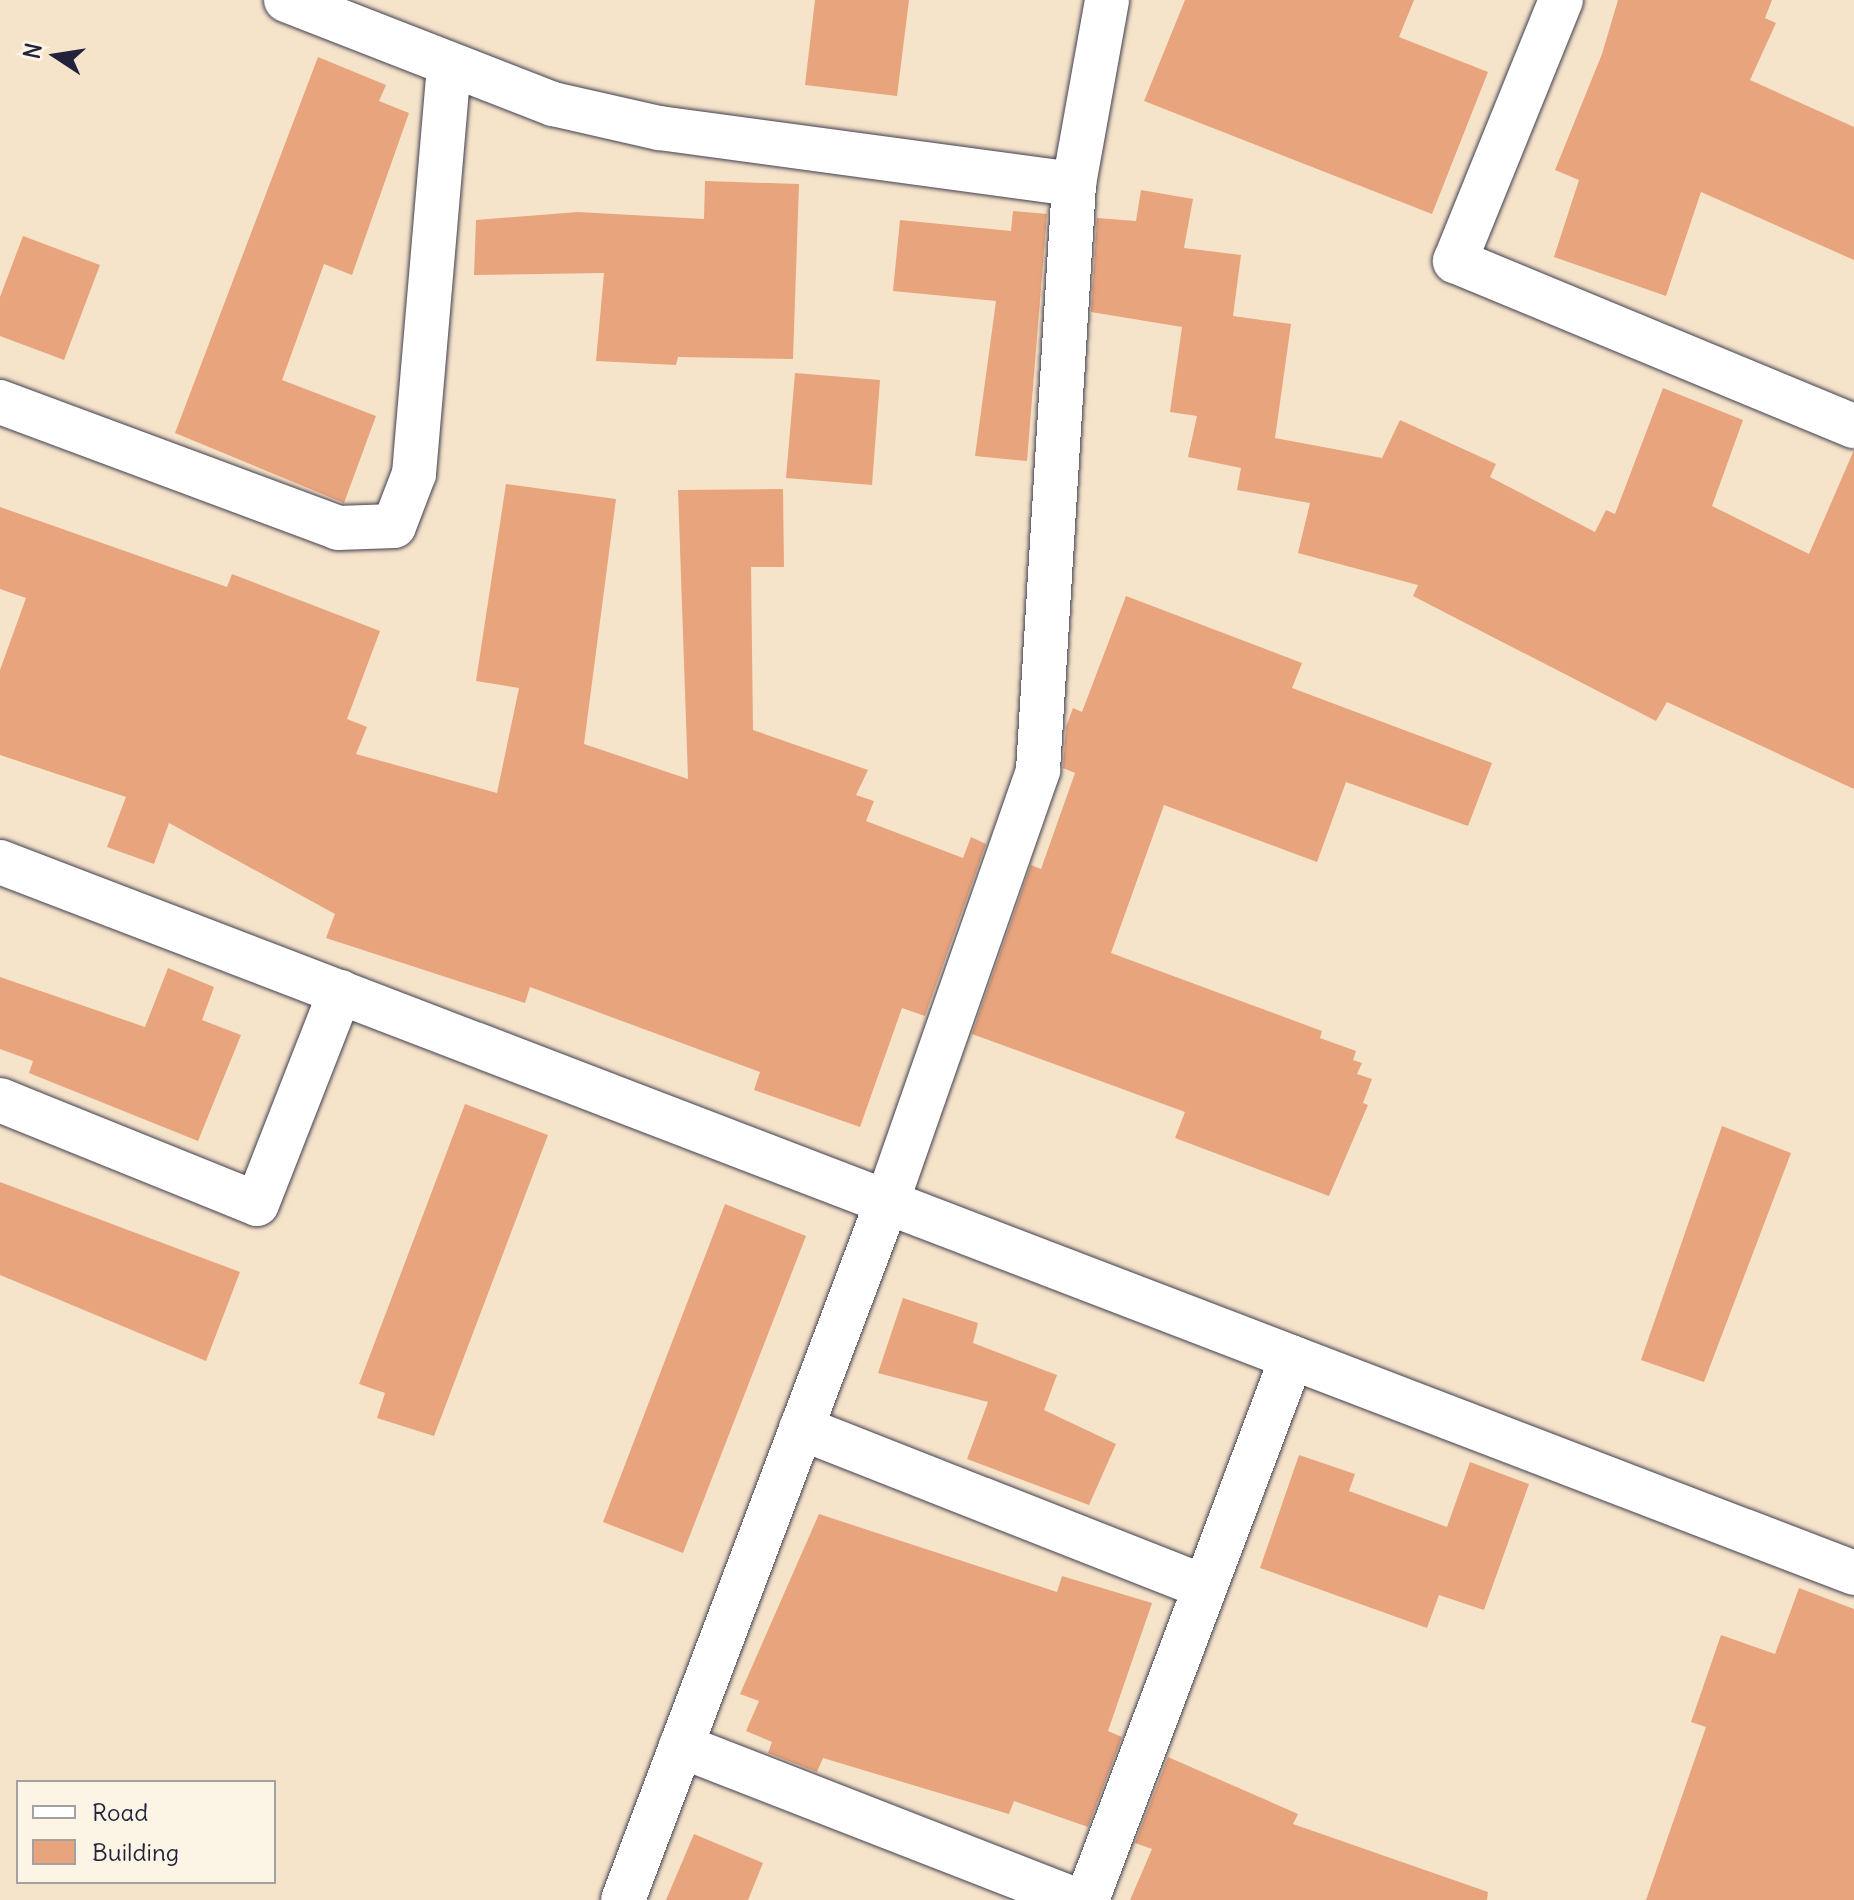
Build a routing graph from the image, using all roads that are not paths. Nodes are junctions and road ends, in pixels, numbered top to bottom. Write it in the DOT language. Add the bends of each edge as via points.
graph roads {
  1 [pos="286,0"];
  2 [pos="1107,0"];
  3 [pos="1561,0"];
  4 [pos="449,64"];
  5 [pos="1074,184"];
  6 [pos="0,402"];
  7 [pos="1854,426"];
  8 [pos="0,862"];
  9 [pos="340,992"];
  10 [pos="0,1100"];
  11 [pos="887,1202"];
  12 [pos="1292,1357"];
  13 [pos="801,1428"];
  14 [pos="1854,1573"];
  15 [pos="1205,1587"];
  16 [pos="681,1746"];
  17 [pos="623,1900"];
  18 [pos="1077,1900"];
  19 [pos="1087,1900"];
  1 -- 4 [label="street"];
  2 -- 5 [label="street"];
  3 -- 7 [label="street" via="1455,261"];
  4 -- 5 [label="street" via="553,104 659,128"];
  4 -- 6 [label="street" via="414,474 394,526 338,528"];
  5 -- 11 [label="street" via="1038,770"];
  8 -- 9 [label="street"];
  9 -- 10 [label="street" via="257,1204"];
  9 -- 11 [label="street"];
  11 -- 12 [label="street"];
  11 -- 13 [label="street"];
  12 -- 14 [label="street"];
  12 -- 15 [label="street"];
  13 -- 15 [label="street"];
  13 -- 16 [label="street"];
  15 -- 19 [label="street"];
  16 -- 17 [label="street"];
  16 -- 18 [label="street"];
}
